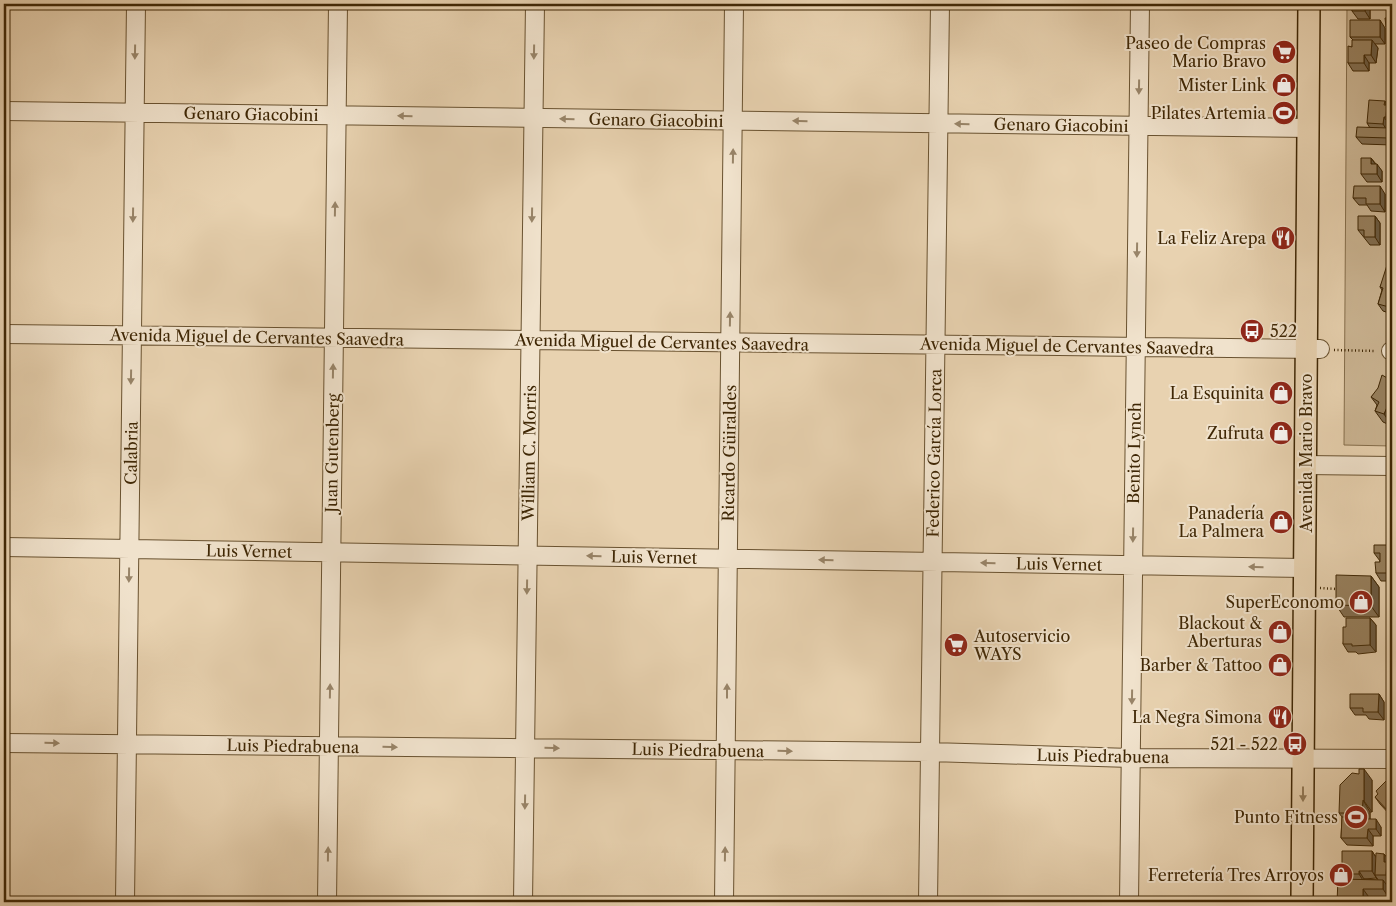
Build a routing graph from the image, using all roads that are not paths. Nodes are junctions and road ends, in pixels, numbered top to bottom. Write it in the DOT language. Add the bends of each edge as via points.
graph roads {
  1 [pos="136,4"];
  2 [pos="338,4"];
  3 [pos="535,4"];
  4 [pos="734,4"];
  5 [pos="940,4"];
  6 [pos="1140,4"];
  7 [pos="1309,4"];
  8 [pos="1322,4"];
  9 [pos="4,111"];
  10 [pos="135,113"];
  11 [pos="336,116"];
  12 [pos="533,118"];
  13 [pos="733,121"];
  14 [pos="938,123"];
  15 [pos="1138,126"];
  16 [pos="1308,128"];
  17 [pos="4,334"];
  18 [pos="132,335"];
  19 [pos="334,338"];
  20 [pos="531,340"];
  21 [pos="730,342"];
  22 [pos="936,345"];
  23 [pos="1135,347"];
  24 [pos="1313,349"];
  25 [pos="1312,465"];
  26 [pos="1392,466"];
  27 [pos="4,547"];
  28 [pos="130,549"];
  29 [pos="331,552"];
  30 [pos="528,555"];
  31 [pos="728,558"];
  32 [pos="932,562"];
  33 [pos="1133,565"];
  34 [pos="1305,568"];
  35 [pos="4,742"];
  36 [pos="127,744"];
  37 [pos="329,746"];
  38 [pos="525,748"];
  39 [pos="726,750"];
  40 [pos="930,752"];
  41 [pos="1131,758"];
  42 [pos="1392,758"];
  43 [pos="1311,759"];
  44 [pos="125,902"];
  45 [pos="327,902"];
  46 [pos="523,902"];
  47 [pos="724,902"];
  48 [pos="928,902"];
  49 [pos="1129,902"];
  50 [pos="1302,902"];
  51 [pos="1317,902"];
  1 -- 10 [label="street, Calabria, one-way"];
  2 -- 11 [label="street, Juan Gutenberg"];
  3 -- 12 [label="street, William C. Morris, one-way"];
  4 -- 13 [label="street, Ricardo Güiraldes"];
  5 -- 14 [label="street, Federico García Lorca"];
  6 -- 15 [label="street, Benito Lynch, one-way"];
  7 -- 16 [label="main road, Avenida Mario Bravo"];
  8 -- 24 [label="main road, Avenida Mario Bravo"];
  9 -- 10 [label="street, Genaro Giacobini"];
  10 -- 11 [label="street, Genaro Giacobini"];
  10 -- 18 [label="street, Calabria, one-way"];
  12 -- 11 [label="street, Genaro Giacobini, one-way"];
  19 -- 11 [label="street, Juan Gutenberg, one-way"];
  13 -- 12 [label="street, Genaro Giacobini, one-way"];
  12 -- 20 [label="street, William C. Morris, one-way"];
  14 -- 13 [label="street, Genaro Giacobini, one-way"];
  21 -- 13 [label="street, Ricardo Güiraldes, one-way"];
  15 -- 14 [label="street, Genaro Giacobini, one-way"];
  14 -- 22 [label="street, Federico García Lorca"];
  15 -- 16 [label="street, Genaro Giacobini"];
  15 -- 23 [label="street, Benito Lynch, one-way"];
  16 -- 24 [label="main road, Avenida Mario Bravo"];
  17 -- 18 [label="street, Avenida Miguel de Cervantes Saavedra"];
  18 -- 19 [label="street, Avenida Miguel de Cervantes Saavedra"];
  18 -- 28 [label="street, Calabria, one-way"];
  19 -- 20 [label="street, Avenida Miguel de Cervantes Saavedra"];
  29 -- 19 [label="street, Juan Gutenberg, one-way"];
  20 -- 21 [label="street, Avenida Miguel de Cervantes Saavedra"];
  20 -- 30 [label="street, William C. Morris"];
  21 -- 22 [label="street, Avenida Miguel de Cervantes Saavedra"];
  21 -- 31 [label="street, Ricardo Güiraldes"];
  22 -- 23 [label="street, Avenida Miguel de Cervantes Saavedra"];
  22 -- 32 [label="street, Federico García Lorca"];
  23 -- 24 [label="street, Avenida Miguel de Cervantes Saavedra"];
  23 -- 33 [label="street, Benito Lynch, one-way"];
  24 -- 25 [label="main road, Avenida Mario Bravo"];
  25 -- 26 [label="street"];
  25 -- 34 [label="main road, Avenida Mario Bravo"];
  25 -- 43 [label="main road, Avenida Mario Bravo" via="1319,588"];
  27 -- 28 [label="street, Luis Vernet"];
  28 -- 29 [label="street, Luis Vernet"];
  28 -- 36 [label="street, Calabria, one-way"];
  29 -- 30 [label="street, Luis Vernet"];
  37 -- 29 [label="street, Juan Gutenberg, one-way"];
  31 -- 30 [label="street, Luis Vernet, one-way"];
  30 -- 38 [label="street, William C. Morris, one-way"];
  32 -- 31 [label="street, Luis Vernet, one-way"];
  39 -- 31 [label="street, Ricardo Güiraldes, one-way"];
  33 -- 32 [label="street, Luis Vernet, one-way"];
  32 -- 40 [label="street, Federico García Lorca"];
  34 -- 33 [label="street, Luis Vernet, one-way"];
  33 -- 41 [label="street, Benito Lynch, one-way"];
  34 -- 43 [label="main road, Avenida Mario Bravo"];
  35 -- 36 [label="street, Luis Piedrabuena, one-way"];
  36 -- 37 [label="street, Luis Piedrabuena"];
  36 -- 44 [label="street, Calabria"];
  37 -- 38 [label="street, Luis Piedrabuena, one-way"];
  45 -- 37 [label="street, Juan Gutenberg, one-way"];
  38 -- 39 [label="street, Luis Piedrabuena, one-way"];
  38 -- 46 [label="street, William C. Morris, one-way"];
  39 -- 40 [label="street, Luis Piedrabuena, one-way"];
  47 -- 39 [label="street, Ricardo Güiraldes, one-way"];
  40 -- 41 [label="street, Luis Piedrabuena"];
  40 -- 48 [label="street, Federico García Lorca"];
  41 -- 43 [label="street, Luis Piedrabuena"];
  41 -- 49 [label="street, Benito Lynch"];
  42 -- 43 [label="street, Luis Piedrabuena"];
  43 -- 50 [label="main road, Avenida Mario Bravo, one-way"];
  43 -- 51 [label="main road, Avenida Mario Bravo"];
}
